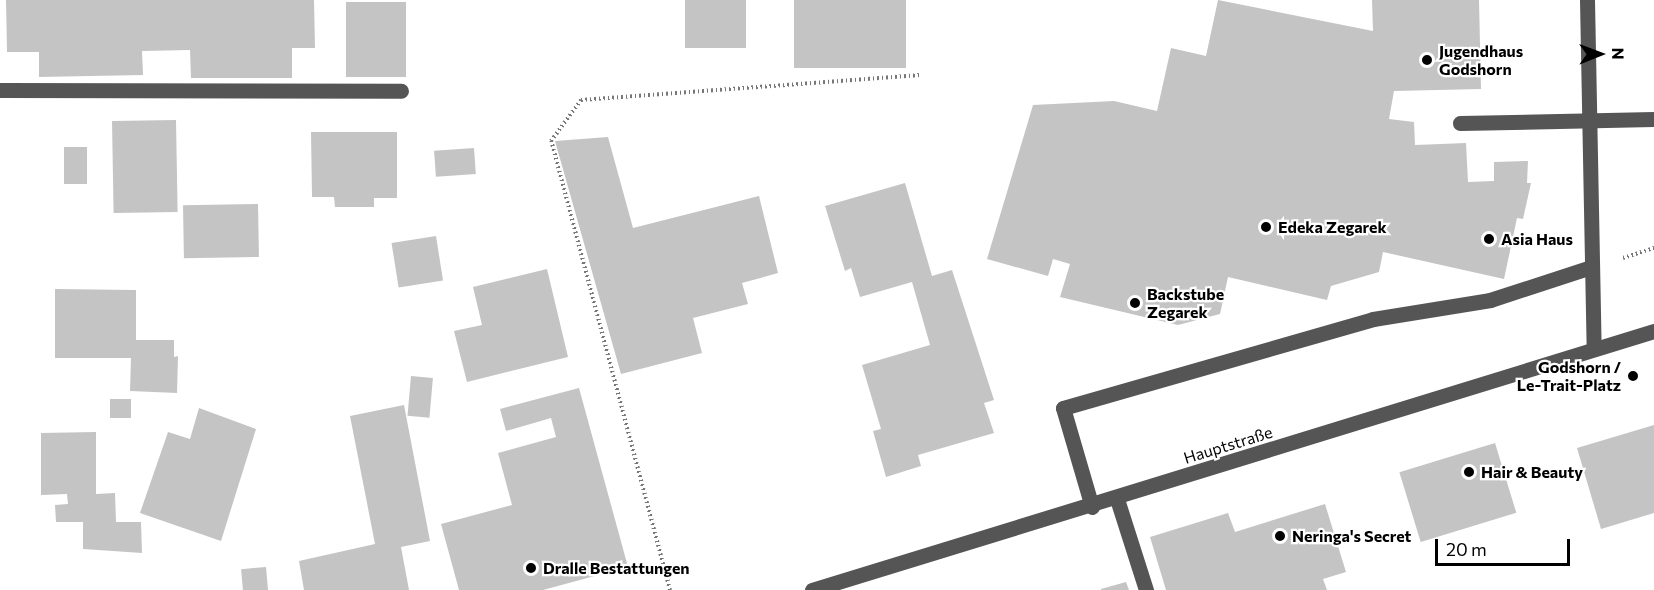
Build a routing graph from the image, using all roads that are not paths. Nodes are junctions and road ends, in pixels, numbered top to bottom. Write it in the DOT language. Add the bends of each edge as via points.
graph roads {
  1 [pos="1587,0"];
  2 [pos="0,90"];
  3 [pos="401,91"];
  4 [pos="1589,119"];
  5 [pos="1654,119"];
  6 [pos="1460,123"];
  7 [pos="1592,267"];
  8 [pos="1654,331"];
  9 [pos="1594,349"];
  10 [pos="1117,499"];
  11 [pos="1092,507"];
  12 [pos="812,590"];
  13 [pos="1146,590"];
  1 -- 4 [label="street"];
  2 -- 3 [label="street"];
  4 -- 5 [label="street"];
  4 -- 6 [label="street"];
  4 -- 7 [label="street"];
  7 -- 9 [label="street"];
  7 -- 11 [label="street" via="1490,300 1372,319 1063,408"];
  8 -- 9 [label="street, Hauptstraße"];
  9 -- 10 [label="street, Hauptstraße"];
  10 -- 11 [label="street, Hauptstraße"];
  10 -- 13 [label="street"];
  11 -- 12 [label="street, Hauptstraße"];
}
